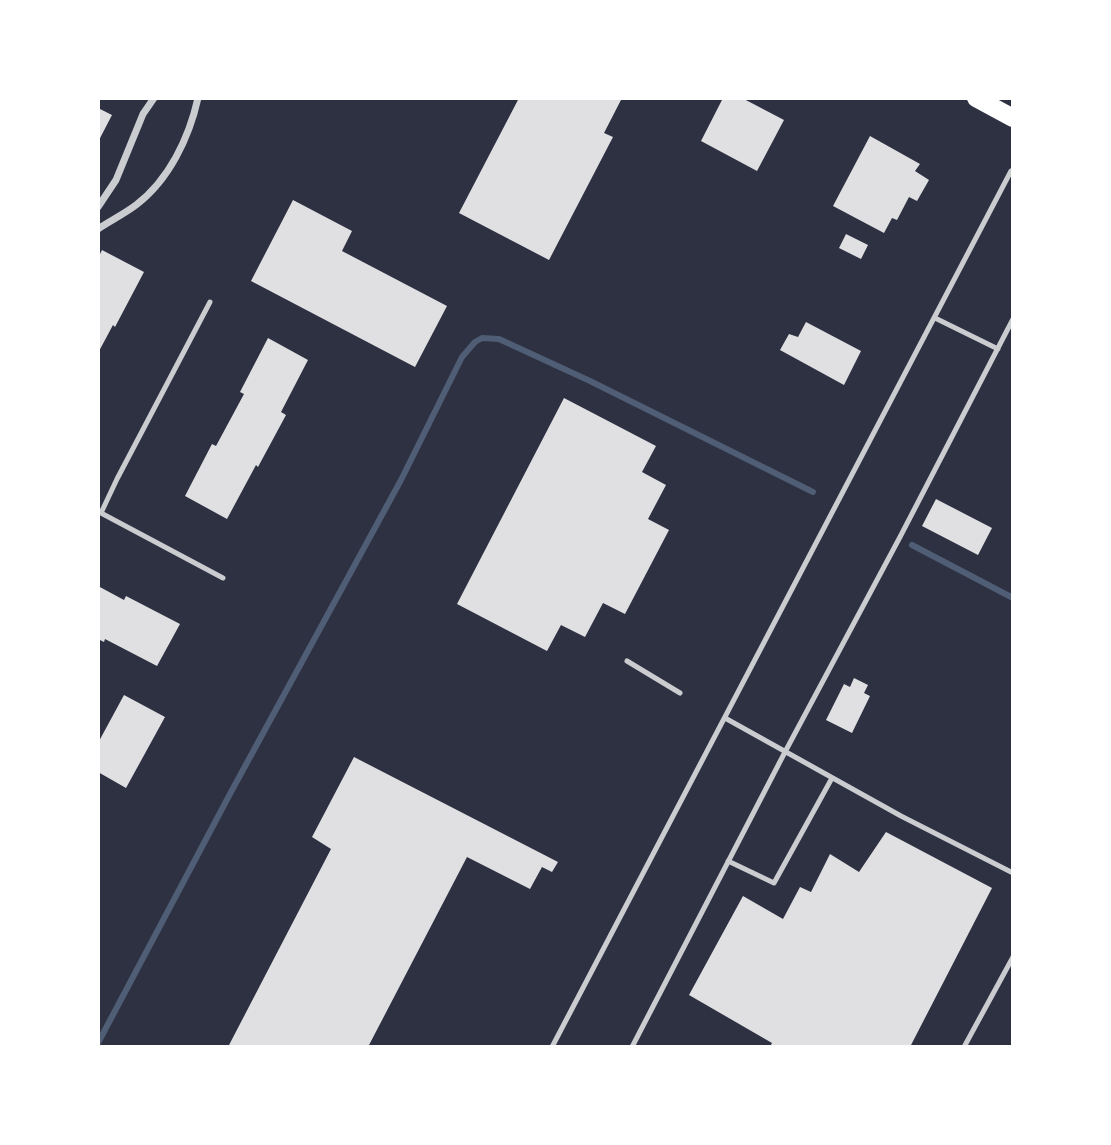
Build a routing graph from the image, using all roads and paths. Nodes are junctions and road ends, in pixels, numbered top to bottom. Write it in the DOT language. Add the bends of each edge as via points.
graph roads {
  1 [pos="154,98"];
  2 [pos="198,98"];
  3 [pos="976,98"];
  4 [pos="1013,117"];
  5 [pos="1013,170"];
  6 [pos="98,207"];
  7 [pos="98,229"];
  8 [pos="210,302"];
  9 [pos="934,318"];
  10 [pos="1013,319"];
  11 [pos="998,349"];
  12 [pos="99,512"];
  13 [pos="223,578"];
  14 [pos="627,661"];
  15 [pos="680,692"];
  16 [pos="725,718"];
  17 [pos="785,752"];
  18 [pos="832,778"];
  19 [pos="728,861"];
  20 [pos="1013,873"];
  21 [pos="1013,957"];
  22 [pos="552,1047"];
  23 [pos="632,1047"];
  24 [pos="964,1047"];
  1 -- 6 [label="street" via="116,180"];
  2 -- 7 [label="street" via="185,140 159,182 137,205"];
  3 -- 4 [label="main road"];
  5 -- 9 [label="lane"];
  8 -- 12 [label="lane"];
  9 -- 11 [label="lane"];
  9 -- 16 [label="lane"];
  10 -- 11 [label="lane"];
  11 -- 17 [label="lane"];
  12 -- 13 [label="lane"];
  14 -- 15 [label="lane"];
  16 -- 17 [label="lane"];
  16 -- 22 [label="lane"];
  17 -- 18 [label="lane"];
  17 -- 19 [label="lane"];
  18 -- 19 [label="lane" via="774,883"];
  18 -- 20 [label="lane"];
  19 -- 23 [label="lane"];
  21 -- 24 [label="lane"];
}
